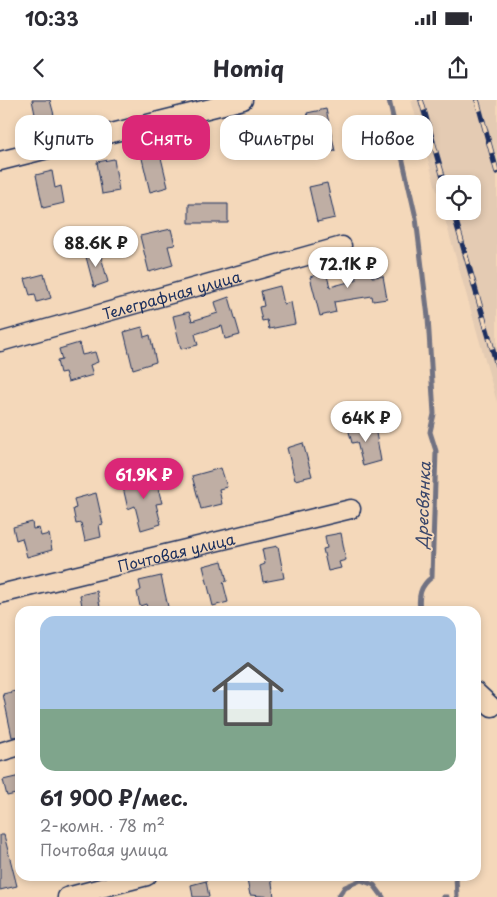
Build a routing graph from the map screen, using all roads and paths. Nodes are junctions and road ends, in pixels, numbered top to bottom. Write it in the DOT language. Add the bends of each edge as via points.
graph roads {
  1 [pos="242,100"];
  2 [pos="0,160"];
  3 [pos="342,246"];
  4 [pos="0,342"];
  5 [pos="351,509"];
  6 [pos="0,594"];
  7 [pos="481,697"];
  8 [pos="492,707"];
  9 [pos="15,748"];
  10 [pos="0,752"];
  11 [pos="128,881"];
  12 [pos="67,897"];
  1 -- 2 [label="street"];
  3 -- 4 [label="street, Телеграфная улица"];
  5 -- 6 [label="street, Почтовая улица"];
  7 -- 8 [label="street"];
  9 -- 10 [label="street"];
  11 -- 12 [label="street"];
}
